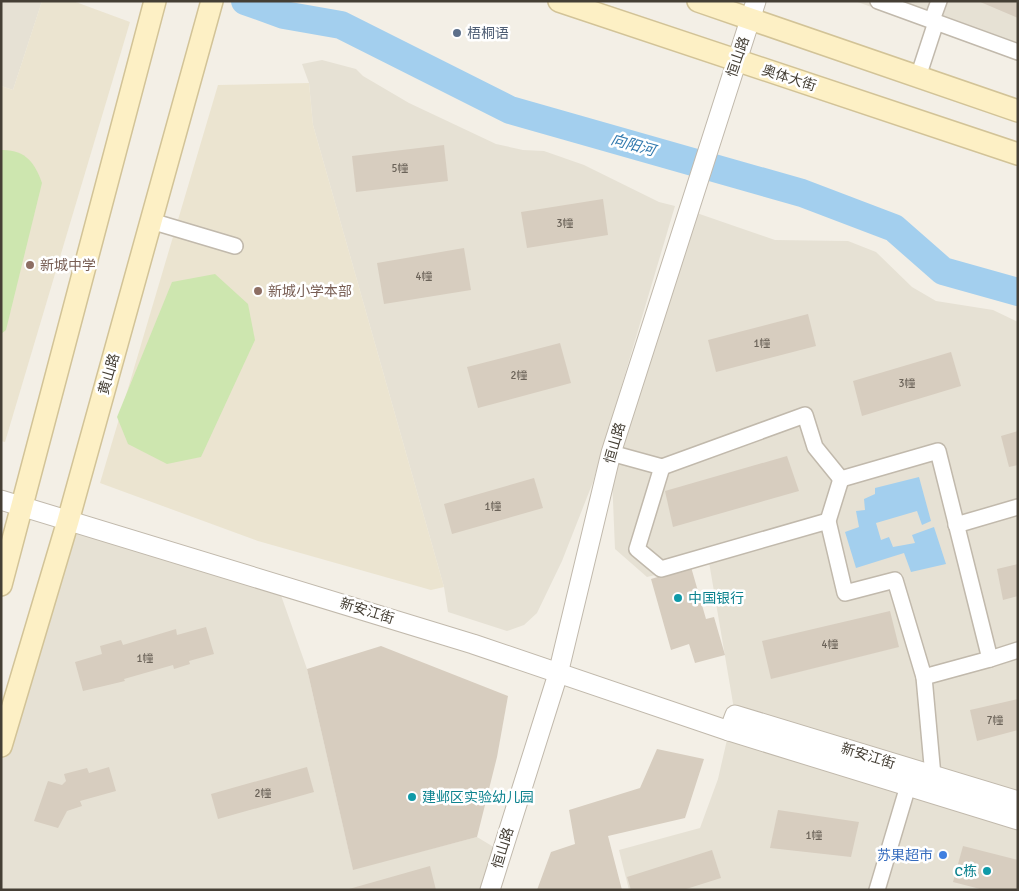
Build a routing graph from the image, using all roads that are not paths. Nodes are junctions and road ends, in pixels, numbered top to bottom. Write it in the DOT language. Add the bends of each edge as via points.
graph roads {
  1 [pos="154,1"];
  2 [pos="212,1"];
  3 [pos="560,1"];
  4 [pos="698,1"];
  5 [pos="878,1"];
  6 [pos="939,1"];
  7 [pos="753,10"];
  8 [pos="934,21"];
  9 [pos="1018,52"];
  10 [pos="736,61"];
  11 [pos="918,77"];
  12 [pos="1018,111"];
  13 [pos="1018,154"];
  14 [pos="151,221"];
  15 [pos="235,246"];
  16 [pos="612,453"];
  17 [pos="662,467"];
  18 [pos="841,479"];
  19 [pos="11,504"];
  20 [pos="1018,507"];
  21 [pos="68,521"];
  22 [pos="828,521"];
  23 [pos="956,525"];
  24 [pos="1,584"];
  25 [pos="1018,650"];
  26 [pos="990,659"];
  27 [pos="558,674"];
  28 [pos="924,677"];
  29 [pos="729,731"];
  30 [pos="1,746"];
  31 [pos="933,776"];
  32 [pos="908,786"];
  33 [pos="1018,801"];
  34 [pos="1018,820"];
  35 [pos="490,890"];
  36 [pos="878,890"];
  1 -- 19 [label="main road"];
  2 -- 14 [label="main road, 黄山路"];
  3 -- 10 [label="main road, 奥体大街"];
  4 -- 7 [label="main road"];
  5 -- 8 [label="street"];
  6 -- 8 [label="street"];
  7 -- 10 [label="street, 恒山路"];
  7 -- 11 [label="main road"];
  8 -- 9 [label="street"];
  8 -- 11 [label="street"];
  10 -- 13 [label="main road, 奥体大街"];
  10 -- 16 [label="street, 恒山路"];
  11 -- 12 [label="main road"];
  14 -- 15 [label="street"];
  14 -- 21 [label="main road, 黄山路"];
  16 -- 17 [label="street"];
  16 -- 27 [label="street, 恒山路"];
  17 -- 18 [label="street" via="805,415 815,447"];
  17 -- 22 [label="street" via="637,549 660,569"];
  18 -- 22 [label="street"];
  18 -- 23 [label="street" via="938,451"];
  19 -- 21 [label="street, 新安江街"];
  19 -- 24 [label="main road"];
  20 -- 23 [label="street"];
  21 -- 27 [label="street, 新安江街" via="473,644"];
  21 -- 30 [label="main road, 黄山路"];
  22 -- 28 [label="street" via="844,593 895,580"];
  23 -- 26 [label="street"];
  25 -- 26 [label="street"];
  26 -- 28 [label="street"];
  27 -- 29 [label="street, 新安江街"];
  27 -- 35 [label="street, 恒山路"];
  28 -- 31 [label="street"];
  29 -- 31 [label="street, 新安江街" via="735,715"];
  29 -- 32 [label="street, 新安江街"];
  31 -- 33 [label="street, 新安江街"];
  32 -- 34 [label="street, 新安江街"];
  32 -- 36 [label="street"];
}
